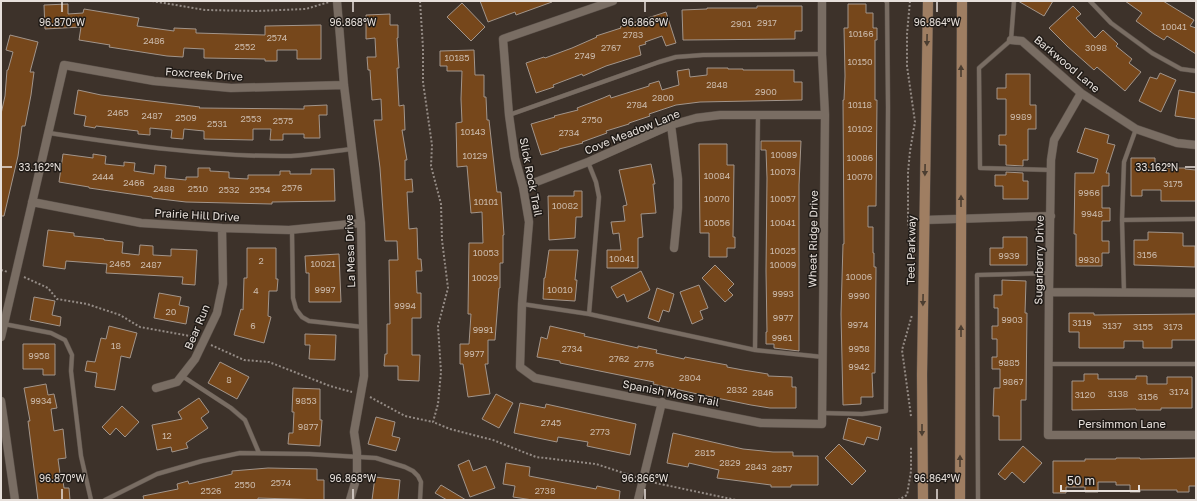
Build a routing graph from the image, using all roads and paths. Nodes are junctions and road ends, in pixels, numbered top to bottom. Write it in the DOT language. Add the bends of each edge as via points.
graph roads {
  1 [pos="152,1"];
  2 [pos="336,1"];
  3 [pos="420,1"];
  4 [pos="613,1"];
  5 [pos="822,1"];
  6 [pos="886,1"];
  7 [pos="910,1"];
  8 [pos="928,1"];
  9 [pos="962,1"];
  10 [pos="1014,1"];
  11 [pos="1090,1"];
  12 [pos="1011,40"];
  13 [pos="822,54"];
  14 [pos="1196,72"];
  15 [pos="344,85"];
  16 [pos="1081,93"];
  17 [pos="509,115"];
  18 [pos="758,115"];
  19 [pos="825,115"];
  20 [pos="671,125"];
  21 [pos="1136,129"];
  22 [pos="48,133"];
  23 [pos="1196,146"];
  24 [pos="352,149"];
  25 [pos="588,162"];
  26 [pos="1051,170"];
  27 [pos="523,187"];
  28 [pos="32,202"];
  29 [pos="1050,216"];
  30 [pos="961,219"];
  31 [pos="1196,219"];
  32 [pos="924,220"];
  33 [pos="1122,220"];
  34 [pos="361,223"];
  35 [pos="222,228"];
  36 [pos="292,229"];
  37 [pos="674,248"];
  38 [pos="913,264"];
  39 [pos="1,270"];
  40 [pos="1050,273"];
  41 [pos="16,274"];
  42 [pos="1049,292"];
  43 [pos="1124,292"];
  44 [pos="1196,293"];
  45 [pos="522,304"];
  46 [pos="589,314"];
  47 [pos="912,315"];
  48 [pos="4,324"];
  49 [pos="363,327"];
  50 [pos="1,337"];
  51 [pos="204,342"];
  52 [pos="755,350"];
  53 [pos="823,357"];
  54 [pos="1048,364"];
  55 [pos="1196,364"];
  56 [pos="520,367"];
  57 [pos="182,376"];
  58 [pos="156,388"];
  59 [pos="361,394"];
  60 [pos="1,401"];
  61 [pos="662,402"];
  62 [pos="822,413"];
  63 [pos="433,422"];
  64 [pos="911,422"];
  65 [pos="822,424"];
  66 [pos="1048,435"];
  67 [pos="1196,435"];
  68 [pos="911,443"];
  69 [pos="259,453"];
  70 [pos="357,457"];
  71 [pos="643,480"];
  72 [pos="15,500"];
  73 [pos="91,500"];
  74 [pos="105,500"];
  75 [pos="350,500"];
  76 [pos="420,500"];
  77 [pos="638,500"];
  78 [pos="736,500"];
  79 [pos="898,500"];
  80 [pos="922,500"];
  81 [pos="960,500"];
  82 [pos="978,500"];
  1 -- 2 [label="path" via="205,10 257,11 306,9"];
  2 -- 15 [label="street, La Mesa Drive"];
  3 -- 63 [label="path" via="423,82 432,145 431,166 441,204 448,288 438,326 441,372 438,404"];
  4 -- 17 [label="street, Slick Rock Trail" via="503,38"];
  5 -- 13 [label="street, Wheat Ridge Drive"];
  6 -- 62 [label="lane" via="886,411 862,414"];
  7 -- 38 [label="path" via="907,66 915,122 908,172 908,221"];
  8 -- 32 [label="main road, Teel Parkway, one-way"];
  30 -- 9 [label="main road, one-way"];
  10 -- 12 [label="lane"];
  11 -- 14 [label="lane" via="1111,23 1152,53 1181,69"];
  12 -- 16 [label="street, Barkwood Lane" via="1022,41"];
  12 -- 26 [label="lane" via="980,68 980,168"];
  13 -- 17 [label="lane" via="676,57"];
  13 -- 19 [label="street, Wheat Ridge Drive"];
  15 -- 22 [label="street, Foxcreek Drive" via="231,88 154,81 64,65"];
  15 -- 24 [label="street, La Mesa Drive"];
  16 -- 21 [label="street, Barkwood Lane"];
  16 -- 26 [label="street, Sugarberry Drive" via="1054,140"];
  17 -- 27 [label="street, Slick Rock Trail" via="515,158"];
  18 -- 19 [label="street, Cove Meadow Lane"];
  18 -- 20 [label="street, Cove Meadow Lane" via="720,115"];
  18 -- 52 [label="lane"];
  19 -- 53 [label="street, Wheat Ridge Drive"];
  20 -- 25 [label="street, Cove Meadow Lane"];
  20 -- 37 [label="street" via="678,178"];
  21 -- 23 [label="street, Barkwood Lane" via="1177,143"];
  21 -- 33 [label="lane" via="1124,162"];
  22 -- 24 [label="lane" via="157,149 222,154 292,156"];
  22 -- 28 [label="street"];
  24 -- 34 [label="street, La Mesa Drive"];
  25 -- 27 [label="street, Cove Meadow Lane"];
  25 -- 46 [label="lane" via="599,197"];
  26 -- 29 [label="street, Sugarberry Drive"];
  27 -- 45 [label="street, Slick Rock Trail" via="529,222"];
  28 -- 35 [label="street, Prairie Hill Drive" via="141,223"];
  28 -- 41 [label="street"];
  29 -- 30 [label="street"];
  29 -- 40 [label="street, Sugarberry Drive"];
  30 -- 32 [label="street"];
  81 -- 30 [label="main road, one-way"];
  31 -- 33 [label="lane"];
  32 -- 80 [label="main road, Teel Parkway, one-way"];
  33 -- 43 [label="lane"];
  34 -- 36 [label="street, Prairie Hill Drive"];
  34 -- 49 [label="street, La Mesa Drive"];
  35 -- 36 [label="street, Prairie Hill Drive"];
  35 -- 51 [label="street, Bear Run" via="223,284 217,313"];
  36 -- 49 [label="lane" via="293,298 296,309 309,321"];
  39 -- 41 [label="path"];
  40 -- 42 [label="street, Sugarberry Drive"];
  40 -- 82 [label="lane" via="977,275"];
  41 -- 48 [label="street"];
  41 -- 51 [label="path" via="48,288 57,299 87,304 120,315 140,327 190,336"];
  42 -- 43 [label="street"];
  42 -- 54 [label="street, Sugarberry Drive"];
  43 -- 44 [label="street"];
  45 -- 46 [label="lane"];
  45 -- 56 [label="street, Slick Rock Trail"];
  46 -- 52 [label="lane"];
  47 -- 64 [label="path" via="902,350"];
  48 -- 50 [label="street"];
  48 -- 73 [label="lane" via="51,333 65,340 72,355 71,371 81,456"];
  49 -- 59 [label="street, La Mesa Drive" via="364,376"];
  51 -- 57 [label="street, Bear Run" via="196,359"];
  51 -- 59 [label="path" via="244,360 269,362 330,386"];
  52 -- 53 [label="lane"];
  53 -- 62 [label="street, Wheat Ridge Drive"];
  54 -- 55 [label="lane"];
  54 -- 66 [label="street, Sugarberry Drive"];
  56 -- 61 [label="street, Spanish Moss Trail" via="535,378"];
  57 -- 58 [label="street, Bear Run" via="177,382"];
  57 -- 69 [label="lane" via="245,420"];
  59 -- 63 [label="path" via="405,416"];
  59 -- 70 [label="street, La Mesa Drive" via="354,432"];
  60 -- 72 [label="street"];
  61 -- 65 [label="street, Spanish Moss Trail" via="761,422"];
  61 -- 71 [label="street"];
  62 -- 65 [label="street, Wheat Ridge Drive"];
  63 -- 71 [label="path" via="536,456 596,464"];
  66 -- 67 [label="street, Persimmon Lane"];
  68 -- 79 [label="path" via="911,472 907,495"];
  69 -- 70 [label="lane"];
  69 -- 74 [label="lane" via="240,453 202,460 157,474"];
  70 -- 75 [label="street, La Mesa Drive" via="357,476"];
  70 -- 76 [label="lane" via="376,458 413,471 421,482"];
  71 -- 77 [label="street"];
  71 -- 78 [label="path"];
}
